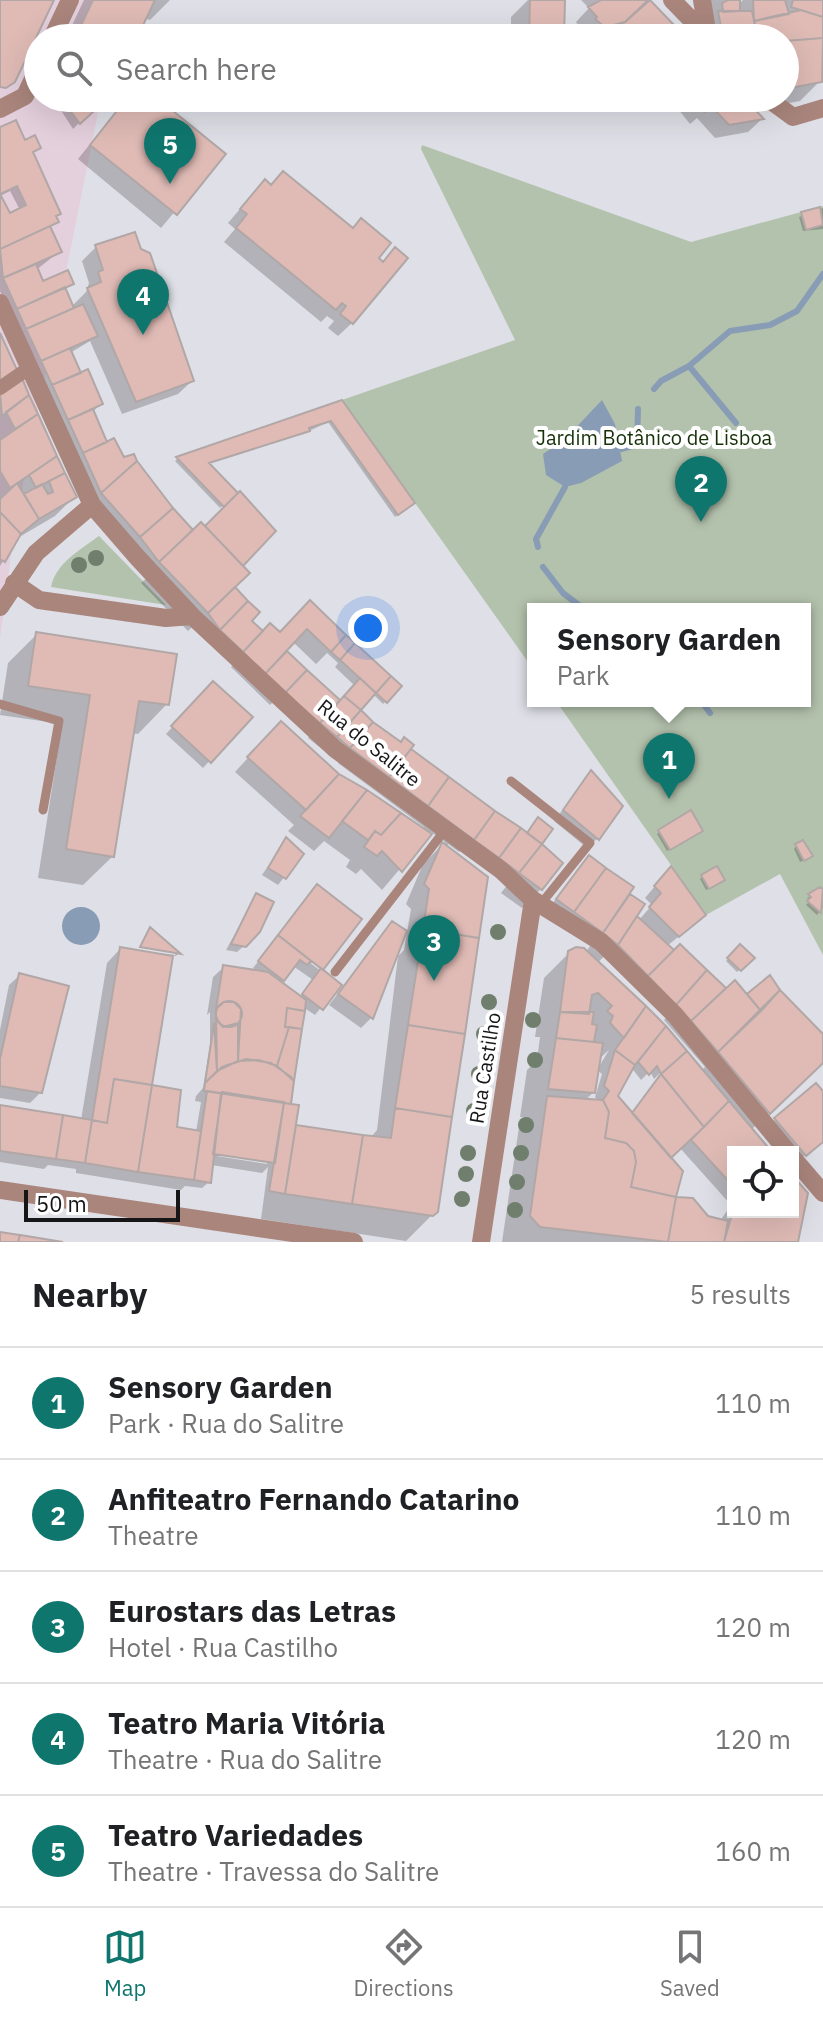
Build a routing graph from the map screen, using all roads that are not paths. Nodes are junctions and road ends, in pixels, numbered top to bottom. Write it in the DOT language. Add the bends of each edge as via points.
graph roads {
  1 [pos="70,0"];
  2 [pos="672,0"];
  3 [pos="702,0"];
  4 [pos="59,24"];
  5 [pos="696,24"];
  6 [pos="707,24"];
  7 [pos="24,97"];
  8 [pos="823,108"];
  9 [pos="0,109"];
  10 [pos="786,112"];
  11 [pos="0,303"];
  12 [pos="29,368"];
  13 [pos="0,388"];
  14 [pos="92,505"];
  15 [pos="14,583"];
  16 [pos="0,607"];
  17 [pos="192,616"];
  18 [pos="0,704"];
  19 [pos="511,781"];
  20 [pos="43,810"];
  21 [pos="445,830"];
  22 [pos="537,903"];
  23 [pos="335,972"];
  24 [pos="783,1146"];
  25 [pos="799,1165"];
  26 [pos="0,1190"];
  27 [pos="823,1193"];
  28 [pos="226,1233"];
  29 [pos="354,1242"];
  30 [pos="481,1242"];
  1 -- 4 [label="street"];
  2 -- 5 [label="street"];
  3 -- 6 [label="street"];
  7 -- 9 [label="street"];
  8 -- 10 [label="street" via="793,117"];
  11 -- 12 [label="street, Rua do Salitre"];
  12 -- 13 [label="street"];
  12 -- 14 [label="street, Rua do Salitre"];
  14 -- 15 [label="street" via="36,553"];
  14 -- 17 [label="street, Rua do Salitre"];
  15 -- 16 [label="street"];
  15 -- 17 [label="street" via="39,600 166,618"];
  17 -- 21 [label="street, Rua do Salitre" via="335,749"];
  18 -- 20 [label="lane" via="59,721"];
  19 -- 22 [label="lane" via="590,843"];
  21 -- 22 [label="street, Rua do Salitre"];
  21 -- 23 [label="lane"];
  22 -- 24 [label="street, Rua do Salitre" via="601,942 665,1005"];
  22 -- 30 [label="street, Rua Castilho"];
  25 -- 27 [label="street"];
  26 -- 28 [label="street"];
  28 -- 29 [label="street"];
}
